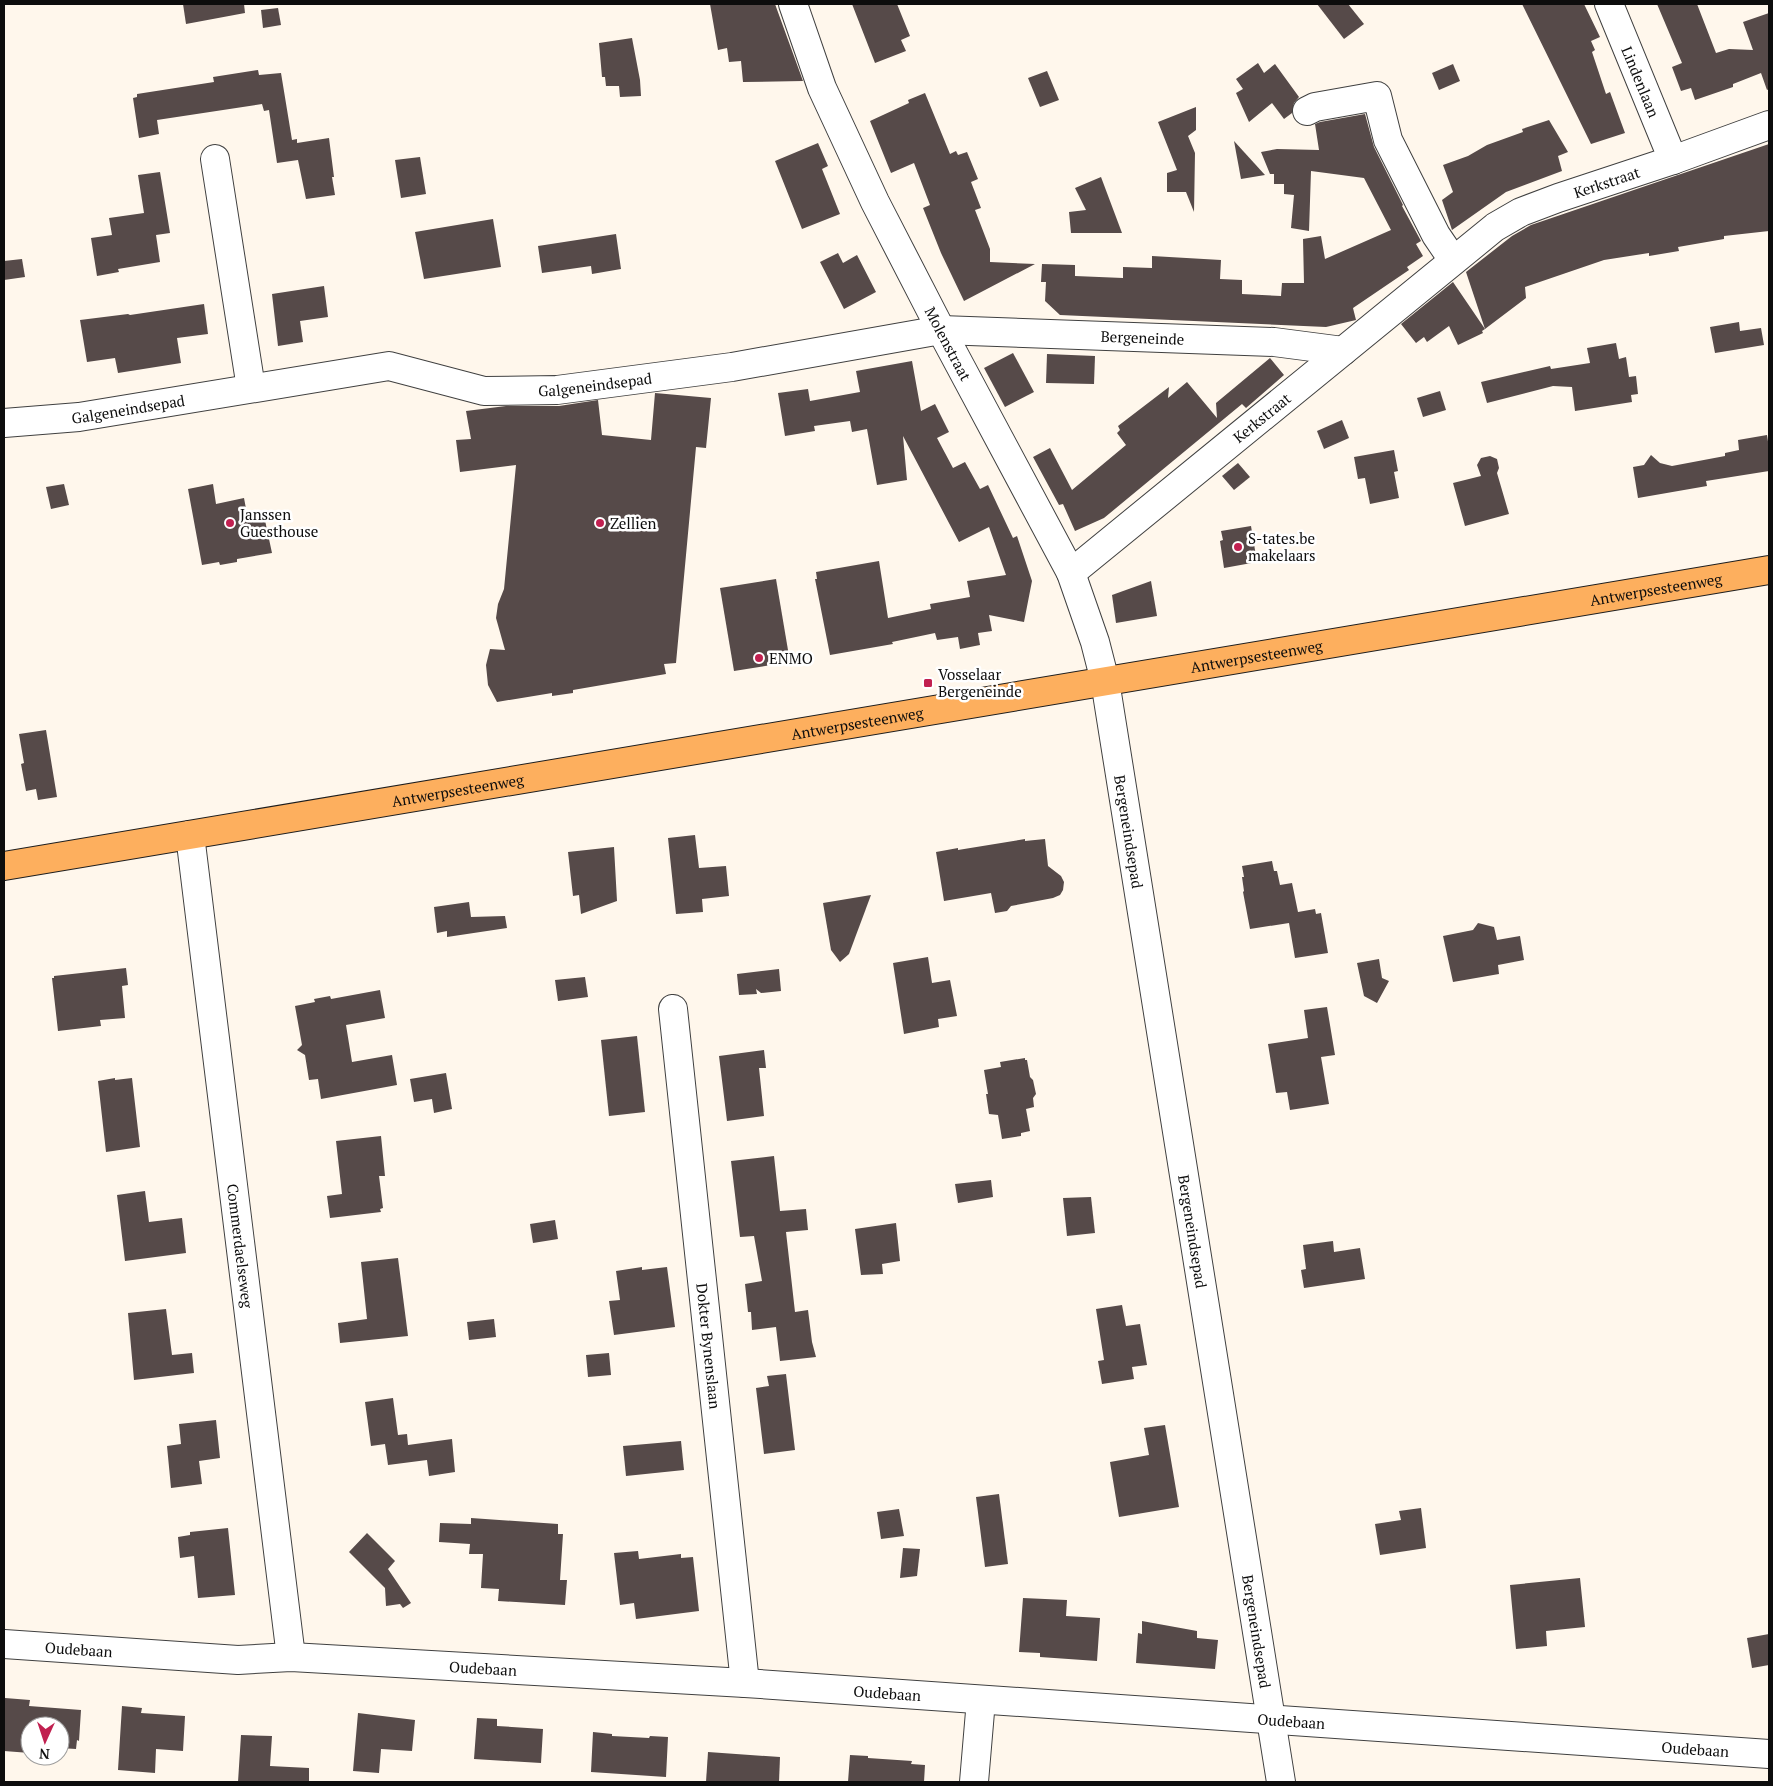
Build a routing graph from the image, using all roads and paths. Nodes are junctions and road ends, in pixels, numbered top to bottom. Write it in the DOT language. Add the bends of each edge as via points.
graph roads {
  1 [pos="793,4"];
  2 [pos="1609,4"];
  3 [pos="1308,112"];
  4 [pos="1769,125"];
  5 [pos="215,159"];
  6 [pos="1673,160"];
  7 [pos="1453,260"];
  8 [pos="941,330"];
  9 [pos="1343,352"];
  10 [pos="251,388"];
  11 [pos="4,423"];
  12 [pos="1769,570"];
  13 [pos="1071,573"];
  14 [pos="1106,681"];
  15 [pos="190,835"];
  16 [pos="4,866"];
  17 [pos="673,1009"];
  18 [pos="4,1644"];
  19 [pos="291,1657"];
  20 [pos="745,1683"];
  21 [pos="981,1700"];
  22 [pos="1271,1719"];
  23 [pos="1769,1754"];
  24 [pos="974,1782"];
  25 [pos="1281,1782"];
  1 -- 8 [label="street, Molenstraat" via="826,97 875,202"];
  2 -- 6 [label="street, Lindenlaan"];
  3 -- 7 [label="street" via="1315,107 1377,96 1388,140 1436,235"];
  4 -- 6 [label="street, Kerkstraat"];
  5 -- 10 [label="street"];
  6 -- 7 [label="street, Kerkstraat" via="1521,212 1495,226"];
  7 -- 9 [label="street, Kerkstraat"];
  8 -- 9 [label="street, Bergeneinde" via="1274,342"];
  8 -- 10 [label="street, Galgeneindsepad" via="732,367 557,390 484,391 389,366"];
  8 -- 13 [label="street, Molenstraat"];
  9 -- 13 [label="street, Kerkstraat"];
  10 -- 11 [label="street, Galgeneindsepad" via="79,417"];
  12 -- 14 [label="main road, Antwerpsesteenweg"];
  13 -- 14 [label="street, Molenstraat"];
  14 -- 15 [label="main road, Antwerpsesteenweg"];
  14 -- 22 [label="street, Bergeneindsepad"];
  15 -- 16 [label="main road, Antwerpsesteenweg"];
  15 -- 19 [label="street, Commerdaelseweg"];
  17 -- 20 [label="street, Dokter Bynenslaan"];
  18 -- 19 [label="street, Oudebaan" via="238,1660"];
  19 -- 20 [label="street, Oudebaan"];
  20 -- 21 [label="street, Oudebaan"];
  21 -- 22 [label="street, Oudebaan"];
  21 -- 24 [label="street"];
  22 -- 23 [label="street, Oudebaan"];
  22 -- 25 [label="street, Bergeneindsepad"];
}
